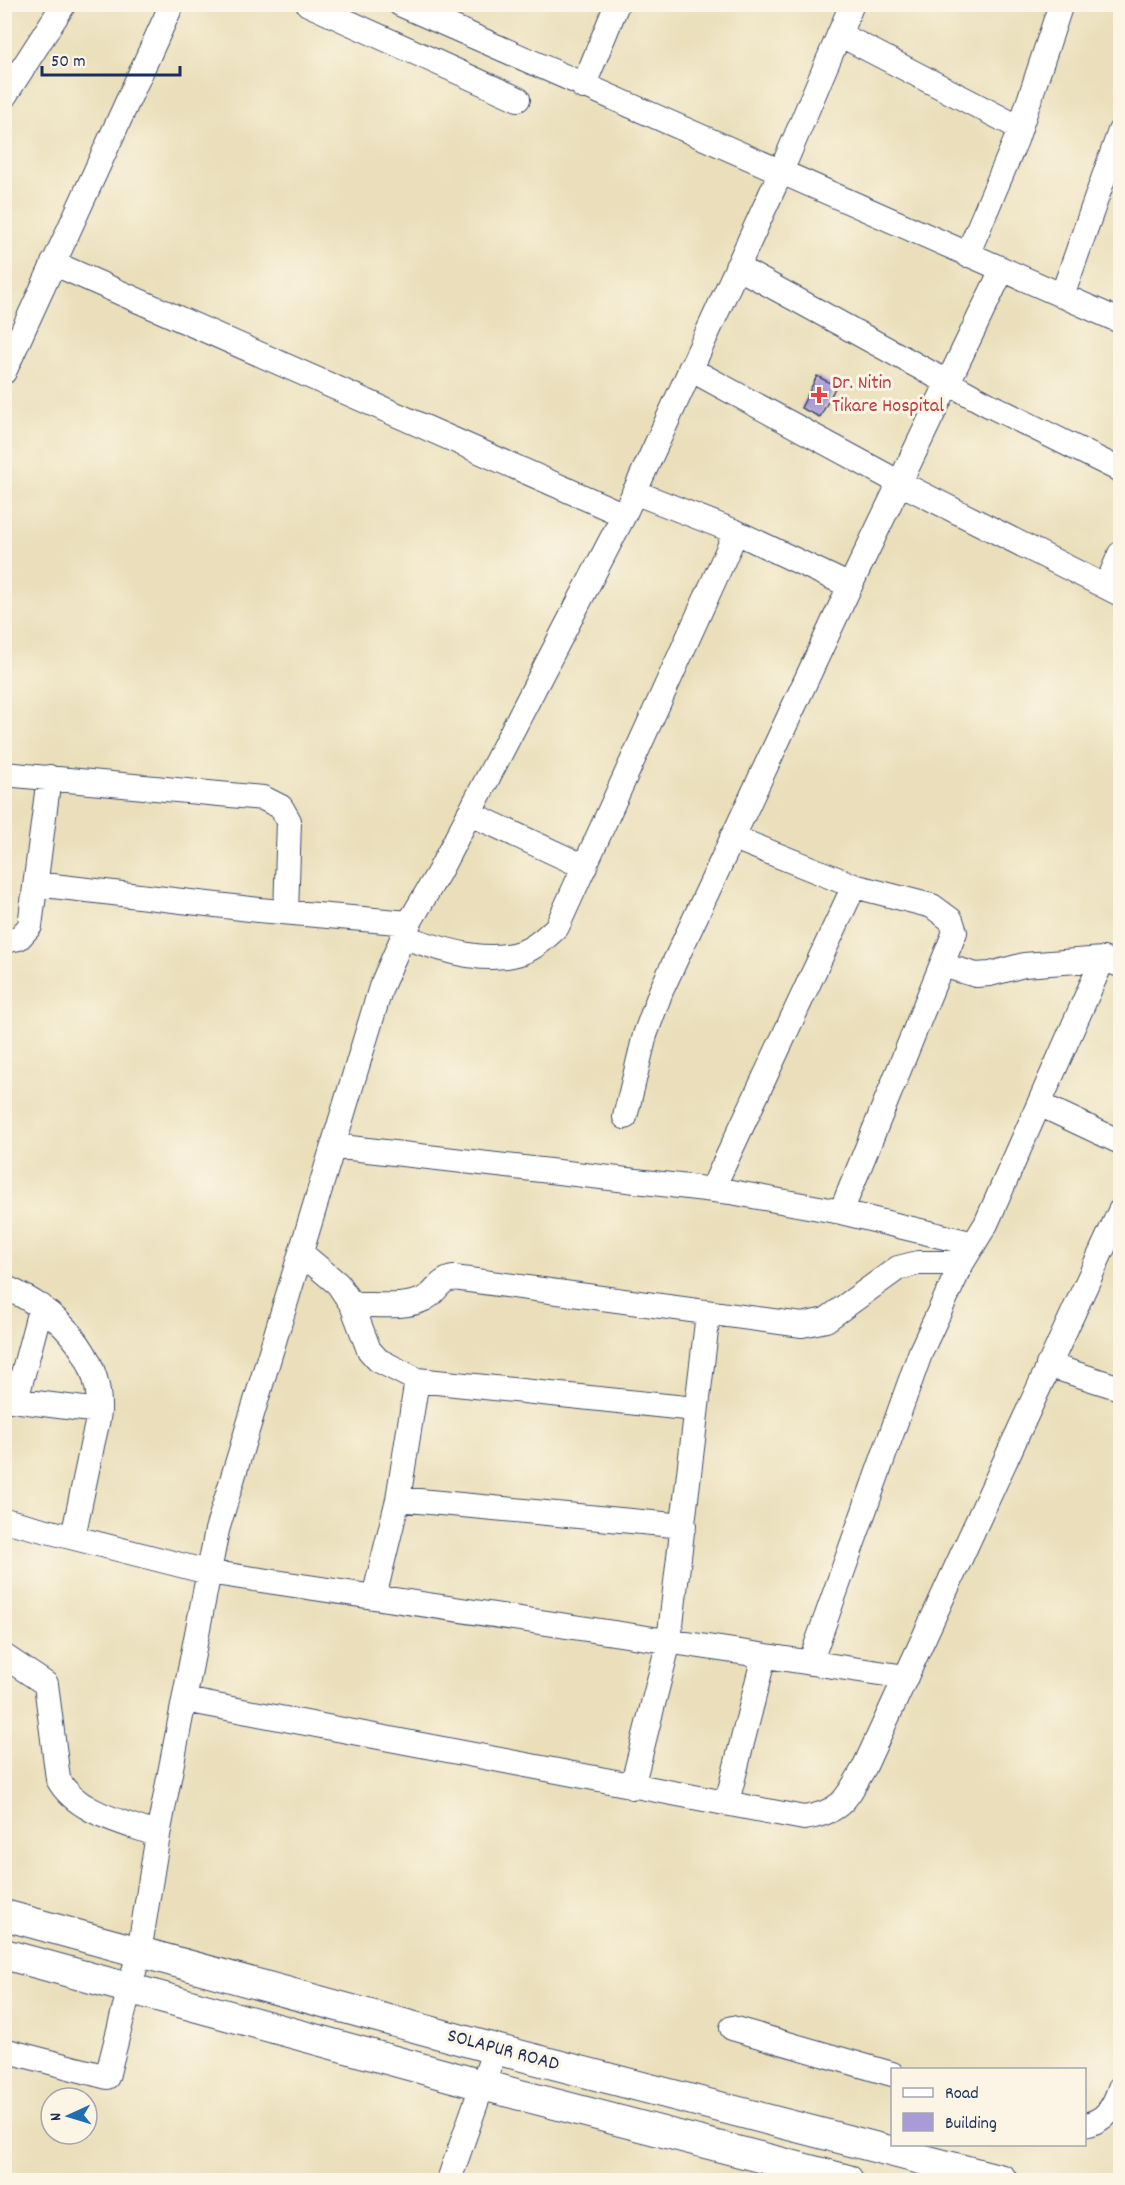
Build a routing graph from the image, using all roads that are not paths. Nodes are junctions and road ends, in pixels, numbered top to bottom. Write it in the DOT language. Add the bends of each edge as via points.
graph roads {
  1 [pos="64,4"];
  2 [pos="172,4"];
  3 [pos="308,4"];
  4 [pos="400,4"];
  5 [pos="617,4"];
  6 [pos="852,4"];
  7 [pos="1061,4"];
  8 [pos="839,34"];
  9 [pos="583,87"];
  10 [pos="4,97"];
  11 [pos="518,99"];
  12 [pos="1020,128"];
  13 [pos="1120,131"];
  14 [pos="780,174"];
  15 [pos="967,255"];
  16 [pos="53,262"];
  17 [pos="737,267"];
  18 [pos="1002,270"];
  19 [pos="1062,296"];
  20 [pos="1120,321"];
  21 [pos="690,369"];
  22 [pos="4,372"];
  23 [pos="948,382"];
  24 [pos="1120,470"];
  25 [pos="900,483"];
  26 [pos="634,492"];
  27 [pos="624,515"];
  28 [pos="736,532"];
  29 [pos="1120,554"];
  30 [pos="850,586"];
  31 [pos="1113,591"];
  32 [pos="4,774"];
  33 [pos="49,777"];
  34 [pos="470,813"];
  35 [pos="732,837"];
  36 [pos="585,867"];
  37 [pos="36,884"];
  38 [pos="854,886"];
  39 [pos="286,912"];
  40 [pos="406,930"];
  41 [pos="4,941"];
  42 [pos="1112,962"];
  43 [pos="942,965"];
  44 [pos="1039,1104"];
  45 [pos="625,1117"];
  46 [pos="1120,1142"];
  47 [pos="333,1146"];
  48 [pos="712,1190"];
  49 [pos="1120,1211"];
  50 [pos="841,1212"];
  51 [pos="301,1253"];
  52 [pos="968,1254"];
  53 [pos="4,1287"];
  54 [pos="352,1305"];
  55 [pos="41,1306"];
  56 [pos="708,1314"];
  57 [pos="1048,1365"];
  58 [pos="417,1380"];
  59 [pos="1120,1388"];
  60 [pos="10,1399"];
  61 [pos="695,1409"];
  62 [pos="99,1411"];
  63 [pos="398,1499"];
  64 [pos="4,1520"];
  65 [pos="684,1526"];
  66 [pos="73,1537"];
  67 [pos="208,1572"];
  68 [pos="374,1597"];
  69 [pos="669,1641"];
  70 [pos="4,1656"];
  71 [pos="764,1656"];
  72 [pos="810,1663"];
  73 [pos="906,1677"];
  74 [pos="185,1700"];
  75 [pos="632,1787"];
  76 [pos="727,1802"];
  77 [pos="158,1835"];
  78 [pos="4,1915"];
  79 [pos="139,1952"];
  80 [pos="4,1954"];
  81 [pos="130,1988"];
  82 [pos="732,2028"];
  83 [pos="495,2049"];
  84 [pos="4,2050"];
  85 [pos="891,2074"];
  86 [pos="482,2085"];
  87 [pos="1120,2088"];
  88 [pos="1086,2125"];
  89 [pos="801,2175"];
  90 [pos="449,2181"];
  91 [pos="848,2181"];
  92 [pos="1002,2181"];
  1 -- 10 [label="street"];
  2 -- 16 [label="street"];
  3 -- 11 [label="street"];
  4 -- 9 [label="street"];
  5 -- 9 [label="street"];
  6 -- 8 [label="street"];
  7 -- 12 [label="street"];
  8 -- 12 [label="street"];
  8 -- 14 [label="street"];
  9 -- 14 [label="street"];
  12 -- 15 [label="street"];
  13 -- 19 [label="street"];
  14 -- 15 [label="street"];
  14 -- 17 [label="street"];
  15 -- 18 [label="street"];
  16 -- 22 [label="street"];
  16 -- 27 [label="street"];
  17 -- 21 [label="street"];
  17 -- 23 [label="street"];
  18 -- 19 [label="street"];
  18 -- 23 [label="street"];
  19 -- 20 [label="street"];
  21 -- 25 [label="street"];
  21 -- 26 [label="street"];
  23 -- 24 [label="street"];
  23 -- 25 [label="street"];
  25 -- 30 [label="street"];
  25 -- 31 [label="street"];
  26 -- 27 [label="street"];
  26 -- 28 [label="street"];
  27 -- 34 [label="street"];
  28 -- 30 [label="street"];
  28 -- 36 [label="street"];
  29 -- 31 [label="street"];
  30 -- 35 [label="street"];
  32 -- 33 [label="street"];
  33 -- 37 [label="street"];
  33 -- 39 [label="street" via="263,798 281,807 289,821"];
  34 -- 36 [label="street"];
  34 -- 40 [label="street"];
  35 -- 38 [label="street"];
  35 -- 45 [label="street" via="661,991 645,1035"];
  36 -- 40 [label="street" via="557,927 522,952 465,956"];
  37 -- 39 [label="street"];
  37 -- 41 [label="street" via="30,926 19,938"];
  38 -- 43 [label="street" via="932,906 951,920 956,932"];
  38 -- 48 [label="street"];
  39 -- 40 [label="street"];
  40 -- 47 [label="street" via="381,987"];
  42 -- 43 [label="street" via="1024,965 976,975"];
  42 -- 44 [label="street"];
  43 -- 50 [label="street"];
  44 -- 46 [label="street"];
  44 -- 52 [label="street" via="986,1224"];
  47 -- 48 [label="street"];
  47 -- 51 [label="street"];
  48 -- 50 [label="street"];
  49 -- 57 [label="street"];
  50 -- 52 [label="street"];
  51 -- 54 [label="street" via="330,1275"];
  51 -- 67 [label="street" via="217,1530"];
  52 -- 56 [label="street" via="898,1268 826,1320 802,1325"];
  52 -- 72 [label="street" via="921,1351"];
  53 -- 55 [label="street"];
  54 -- 56 [label="street" via="413,1303 430,1295 445,1279 454,1278"];
  54 -- 58 [label="street" via="369,1350 378,1360"];
  55 -- 60 [label="street"];
  55 -- 62 [label="street" via="71,1333 88,1359"];
  56 -- 61 [label="street"];
  57 -- 59 [label="street"];
  57 -- 73 [label="street"];
  58 -- 61 [label="street"];
  58 -- 63 [label="street"];
  60 -- 62 [label="street"];
  61 -- 65 [label="street"];
  62 -- 66 [label="street"];
  63 -- 65 [label="street"];
  63 -- 68 [label="street"];
  64 -- 66 [label="street"];
  65 -- 69 [label="street"];
  66 -- 67 [label="street"];
  67 -- 68 [label="street"];
  67 -- 74 [label="street"];
  68 -- 69 [label="street"];
  69 -- 71 [label="street"];
  69 -- 75 [label="street"];
  70 -- 77 [label="street" via="46,1684 58,1779 64,1791 79,1804"];
  71 -- 72 [label="street"];
  71 -- 76 [label="street"];
  72 -- 73 [label="street"];
  73 -- 76 [label="street" via="843,1804 823,1815 804,1818"];
  74 -- 75 [label="street"];
  74 -- 77 [label="street"];
  75 -- 76 [label="street"];
  77 -- 79 [label="street"];
  78 -- 79 [label="main road, SOLAPUR ROAD"];
  79 -- 81 [label="street"];
  79 -- 83 [label="main road, SOLAPUR ROAD"];
  80 -- 81 [label="main road, SOLAPUR ROAD"];
  81 -- 84 [label="street" via="106,2077"];
  81 -- 86 [label="main road, SOLAPUR ROAD"];
  82 -- 85 [label="street"];
  83 -- 86 [label="street"];
  83 -- 92 [label="main road, SOLAPUR ROAD"];
  86 -- 89 [label="main road, SOLAPUR ROAD"];
  86 -- 90 [label="street"];
  87 -- 88 [label="street" via="1115,2104 1101,2121"];
  89 -- 91 [label="main road, SOLAPUR ROAD"];
}
